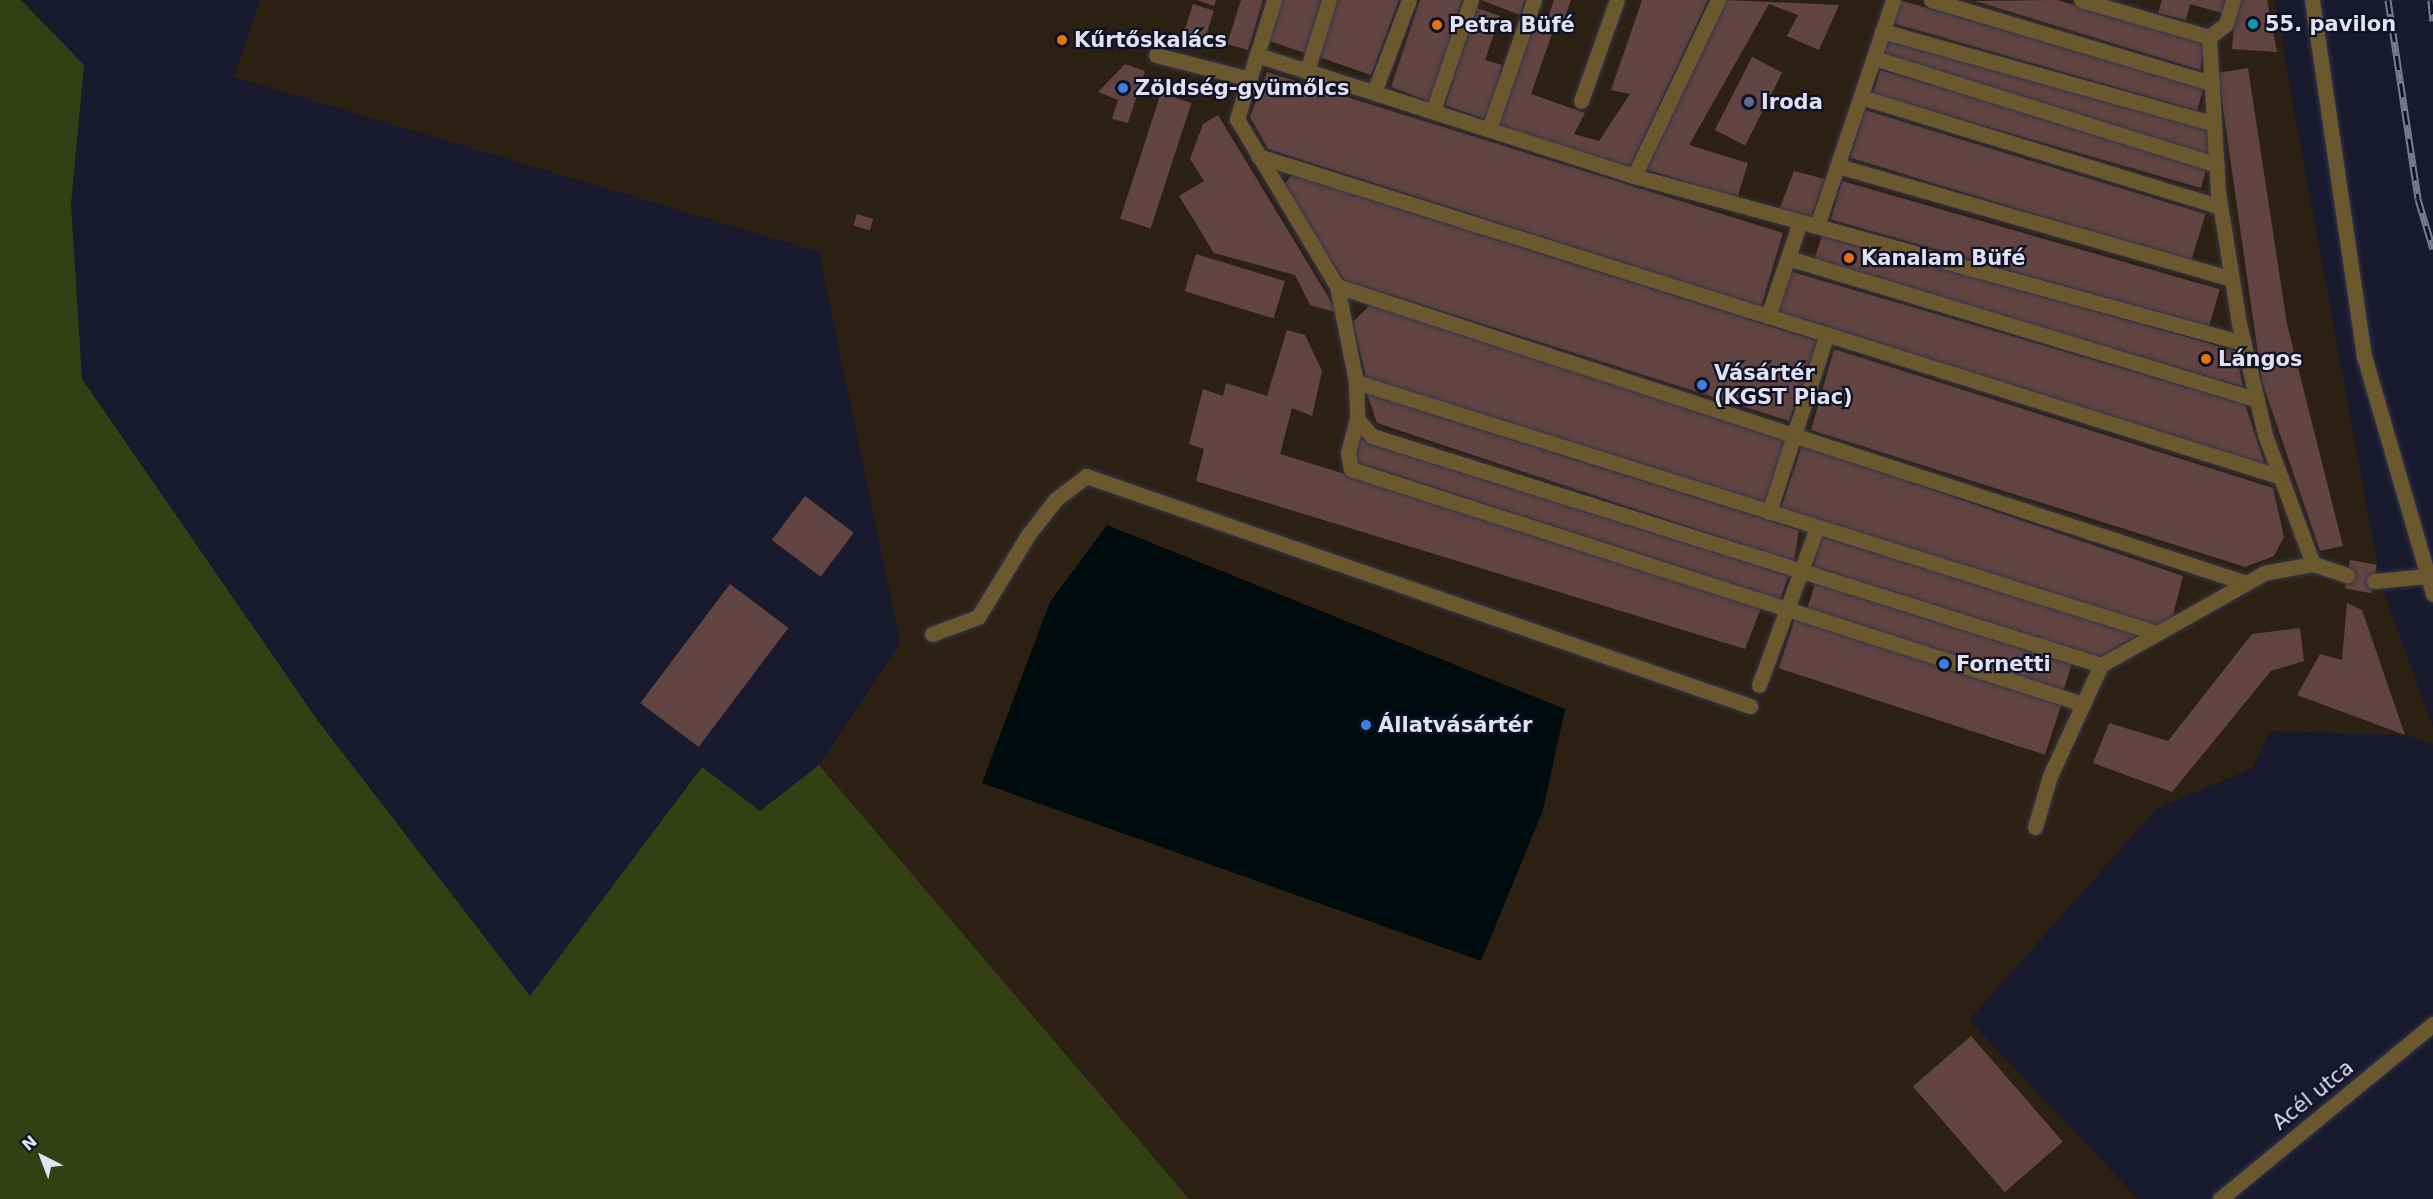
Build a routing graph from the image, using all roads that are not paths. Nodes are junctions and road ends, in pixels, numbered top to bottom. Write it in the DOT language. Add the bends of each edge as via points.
graph roads {
  1 [pos="1274,0"];
  2 [pos="1329,0"];
  3 [pos="1409,0"];
  4 [pos="1471,0"];
  5 [pos="1534,0"];
  6 [pos="1617,0"];
  7 [pos="1718,0"];
  8 [pos="1893,0"];
  9 [pos="1931,0"];
  10 [pos="2081,0"];
  11 [pos="2233,0"];
  12 [pos="2312,0"];
  13 [pos="1882,31"];
  14 [pos="2209,37"];
  15 [pos="1156,55"];
  16 [pos="1257,55"];
  17 [pos="1874,58"];
  18 [pos="1307,71"];
  19 [pos="1250,79"];
  20 [pos="2212,83"];
  21 [pos="1374,92"];
  22 [pos="1861,97"];
  23 [pos="1581,101"];
  24 [pos="1433,111"];
  25 [pos="2214,124"];
  26 [pos="1489,129"];
  27 [pos="1258,156"];
  28 [pos="2217,165"];
  29 [pos="1838,166"];
  30 [pos="1634,176"];
  31 [pos="2220,207"];
  32 [pos="1800,222"];
  33 [pos="1817,226"];
  34 [pos="1788,258"];
  35 [pos="2232,279"];
  36 [pos="1337,286"];
  37 [pos="1768,316"];
  38 [pos="1827,334"];
  39 [pos="2243,343"];
  40 [pos="1356,382"];
  41 [pos="2257,400"];
  42 [pos="1357,419"];
  43 [pos="1794,434"];
  44 [pos="2281,477"];
  45 [pos="1769,512"];
  46 [pos="1817,527"];
  47 [pos="2313,564"];
  48 [pos="1802,573"];
  49 [pos="2347,575"];
  50 [pos="2428,576"];
  51 [pos="2374,581"];
  52 [pos="2243,582"];
  53 [pos="2433,594"];
  54 [pos="1788,609"];
  55 [pos="2157,633"];
  56 [pos="932,634"];
  57 [pos="2101,665"];
  58 [pos="1759,685"];
  59 [pos="2084,704"];
  60 [pos="1750,706"];
  61 [pos="2035,827"];
  62 [pos="2433,1024"];
  63 [pos="2220,1199"];
  1 -- 16 [label="street"];
  2 -- 18 [label="street"];
  3 -- 21 [label="street"];
  4 -- 24 [label="street"];
  5 -- 26 [label="street"];
  6 -- 23 [label="street"];
  7 -- 30 [label="street"];
  8 -- 13 [label="street"];
  9 -- 20 [label="street"];
  10 -- 14 [label="street"];
  11 -- 14 [label="street" via="2226,24"];
  12 -- 50 [label="street" via="2364,356"];
  13 -- 17 [label="street"];
  13 -- 25 [label="street"];
  14 -- 20 [label="street"];
  15 -- 19 [label="street"];
  16 -- 18 [label="street"];
  16 -- 19 [label="street"];
  17 -- 22 [label="street"];
  17 -- 28 [label="street"];
  18 -- 21 [label="street"];
  19 -- 27 [label="street" via="1237,119"];
  20 -- 25 [label="street"];
  21 -- 24 [label="street"];
  22 -- 29 [label="street"];
  22 -- 31 [label="street"];
  24 -- 26 [label="street"];
  25 -- 28 [label="street"];
  26 -- 30 [label="street"];
  27 -- 36 [label="street"];
  27 -- 37 [label="street"];
  28 -- 31 [label="street"];
  29 -- 33 [label="street"];
  29 -- 35 [label="street"];
  30 -- 32 [label="street"];
  31 -- 35 [label="street"];
  32 -- 33 [label="street"];
  32 -- 34 [label="street"];
  33 -- 39 [label="street"];
  34 -- 37 [label="street"];
  34 -- 41 [label="street"];
  35 -- 39 [label="street"];
  36 -- 40 [label="street"];
  36 -- 43 [label="street"];
  37 -- 38 [label="street"];
  38 -- 43 [label="street"];
  38 -- 44 [label="street"];
  39 -- 41 [label="street"];
  40 -- 42 [label="street"];
  40 -- 45 [label="street"];
  41 -- 44 [label="street"];
  42 -- 48 [label="street" via="1372,436"];
  42 -- 54 [label="street" via="1348,453 1351,469"];
  43 -- 45 [label="street"];
  43 -- 52 [label="street"];
  44 -- 47 [label="street"];
  45 -- 46 [label="street"];
  46 -- 48 [label="street"];
  46 -- 55 [label="street"];
  47 -- 49 [label="street"];
  47 -- 52 [label="street"];
  48 -- 54 [label="street"];
  48 -- 57 [label="street"];
  50 -- 51 [label="street"];
  50 -- 53 [label="street"];
  52 -- 55 [label="street"];
  54 -- 58 [label="street"];
  54 -- 59 [label="street"];
  55 -- 57 [label="street"];
  56 -- 60 [label="street" via="978,618 1028,534 1056,499 1086,476"];
  57 -- 59 [label="street"];
  59 -- 61 [label="street" via="2050,776"];
  62 -- 63 [label="street, Acél utca"];
}
